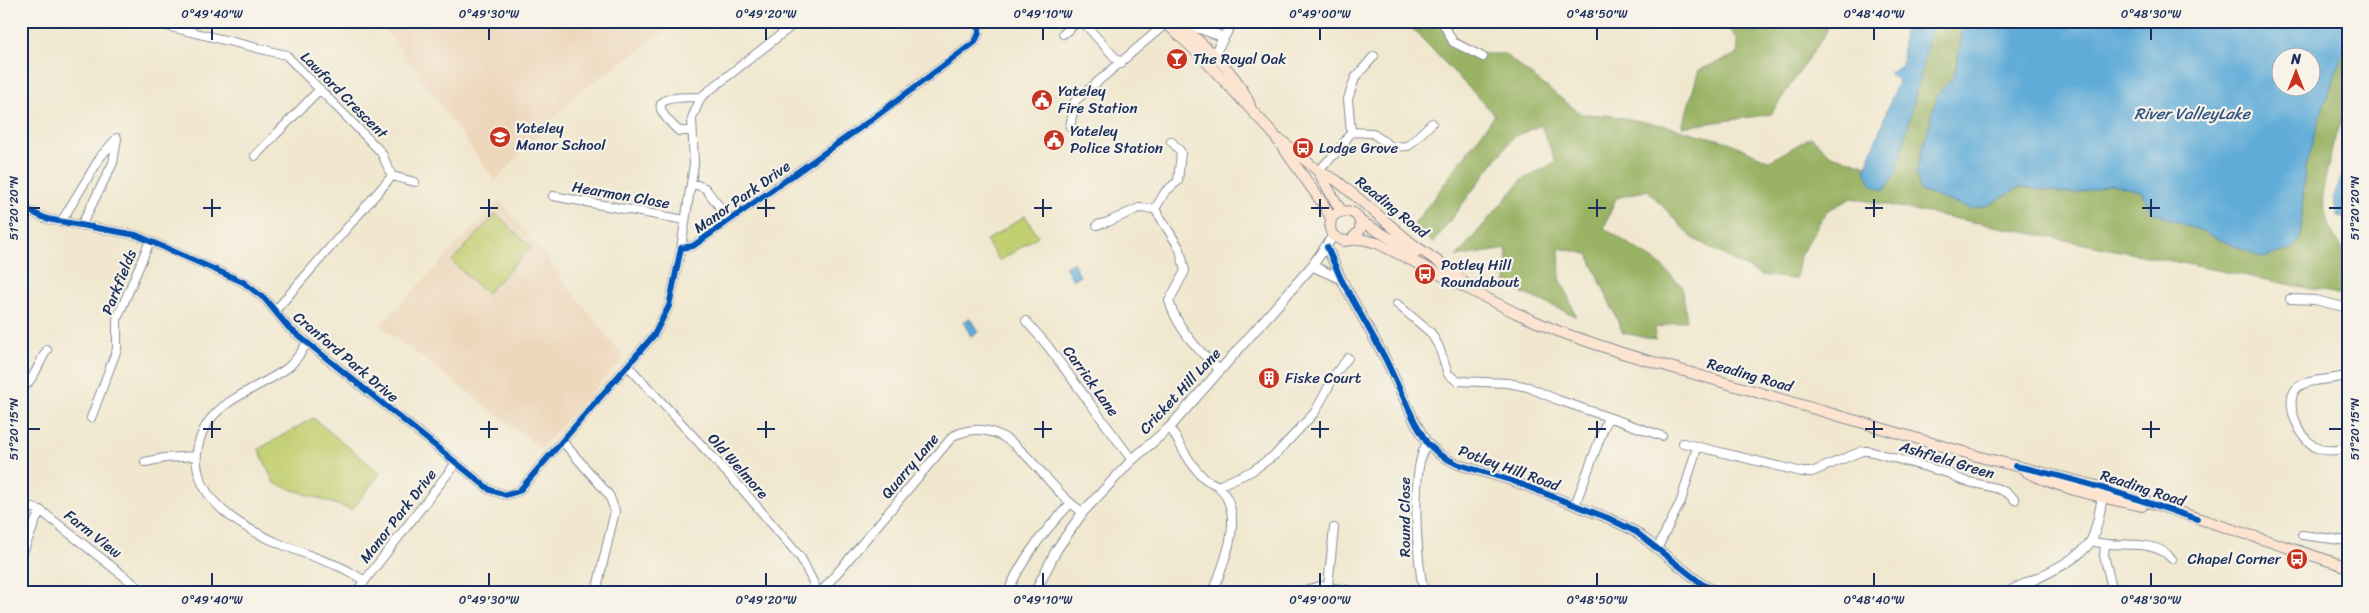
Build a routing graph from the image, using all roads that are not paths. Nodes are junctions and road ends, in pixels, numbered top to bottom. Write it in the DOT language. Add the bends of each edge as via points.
graph roads {
  1 [pos="146,21"];
  2 [pos="798,21"];
  3 [pos="979,21"];
  4 [pos="1081,21"];
  5 [pos="1233,21"];
  6 [pos="1442,21"];
  7 [pos="1170,22"];
  8 [pos="1063,34"];
  9 [pos="1222,34"];
  10 [pos="1202,50"];
  11 [pos="1374,56"];
  12 [pos="1483,57"];
  13 [pos="1211,60"];
  14 [pos="1121,64"];
  15 [pos="320,89"];
  16 [pos="701,97"];
  17 [pos="1432,123"];
  18 [pos="1070,127"];
  19 [pos="691,131"];
  20 [pos="1272,132"];
  21 [pos="1351,132"];
  22 [pos="1171,142"];
  23 [pos="255,156"];
  24 [pos="1318,171"];
  25 [pos="392,176"];
  26 [pos="415,182"];
  27 [pos="692,182"];
  28 [pos="553,196"];
  29 [pos="21,207"];
  30 [pos="1155,209"];
  31 [pos="1341,211"];
  32 [pos="1331,218"];
  33 [pos="729,219"];
  34 [pos="685,220"];
  35 [pos="1360,221"];
  36 [pos="61,222"];
  37 [pos="1096,224"];
  38 [pos="82,226"];
  39 [pos="1333,236"];
  40 [pos="1352,239"];
  41 [pos="150,241"];
  42 [pos="1327,247"];
  43 [pos="681,248"];
  44 [pos="1312,266"];
  45 [pos="1446,267"];
  46 [pos="1341,279"];
  47 [pos="1482,298"];
  48 [pos="2290,299"];
  49 [pos="1397,304"];
  50 [pos="2348,308"];
  51 [pos="275,311"];
  52 [pos="1026,320"];
  53 [pos="307,343"];
  54 [pos="47,350"];
  55 [pos="1348,358"];
  56 [pos="628,366"];
  57 [pos="1220,370"];
  58 [pos="2348,375"];
  59 [pos="21,386"];
  60 [pos="1608,417"];
  61 [pos="92,418"];
  62 [pos="1170,427"];
  63 [pos="1662,436"];
  64 [pos="563,442"];
  65 [pos="1427,443"];
  66 [pos="1682,443"];
  67 [pos="1697,448"];
  68 [pos="2348,449"];
  69 [pos="196,456"];
  70 [pos="1132,460"];
  71 [pos="145,462"];
  72 [pos="456,463"];
  73 [pos="1218,486"];
  74 [pos="2104,492"];
  75 [pos="2015,500"];
  76 [pos="21,504"];
  77 [pos="1070,504"];
  78 [pos="1575,505"];
  79 [pos="40,510"];
  80 [pos="1084,512"];
  81 [pos="1334,528"];
  82 [pos="2302,535"];
  83 [pos="2091,541"];
  84 [pos="2348,541"];
  85 [pos="2105,546"];
  86 [pos="1657,549"];
  87 [pos="21,557"];
  88 [pos="2172,559"];
  89 [pos="2348,567"];
  90 [pos="365,581"];
  91 [pos="1328,586"];
  92 [pos="144,592"];
  93 [pos="356,592"];
  94 [pos="596,592"];
  95 [pos="819,592"];
  96 [pos="1008,592"];
  97 [pos="1035,592"];
  98 [pos="1213,592"];
  99 [pos="1298,592"];
  100 [pos="1362,592"];
  101 [pos="1424,592"];
  102 [pos="1717,592"];
  103 [pos="2008,592"];
  104 [pos="2113,592"];
  1 -- 15 [label="street, Lawford Crescent" via="286,55"];
  2 -- 16 [label="street"];
  3 -- 33 [label="street, Manor Park Drive" via="980,33 975,42 772,192"];
  4 -- 8 [label="street"];
  4 -- 14 [label="street"];
  5 -- 9 [label="street"];
  6 -- 12 [label="street" via="1453,42"];
  7 -- 9 [label="street"];
  7 -- 10 [label="main road, Reading Road"];
  7 -- 14 [label="street"];
  9 -- 10 [label="street"];
  9 -- 13 [label="street"];
  10 -- 13 [label="main road, Reading Road"];
  11 -- 21 [label="street" via="1354,78 1348,99"];
  13 -- 20 [label="main road, Reading Road"];
  14 -- 18 [label="street" via="1075,101"];
  15 -- 23 [label="street"];
  15 -- 25 [label="street, Lawford Crescent" via="380,152"];
  16 -- 19 [label="street" via="692,118"];
  16 -- 19 [label="street" via="669,97 661,108 662,116 679,131"];
  17 -- 21 [label="street" via="1408,146 1392,146 1372,134"];
  19 -- 27 [label="street"];
  20 -- 24 [label="main road, Reading Road"];
  20 -- 32 [label="main road, Reading Road"];
  21 -- 24 [label="street" via="1340,149"];
  22 -- 30 [label="street" via="1181,152 1178,181 1165,192"];
  24 -- 31 [label="main road, Reading Road"];
  24 -- 45 [label="main road, Reading Road" via="1336,180 1414,245"];
  25 -- 26 [label="street"];
  25 -- 51 [label="street"];
  27 -- 33 [label="street, Manor Park Drive" via="705,188"];
  27 -- 34 [label="street"];
  28 -- 34 [label="street, Hearmon Close"];
  29 -- 36 [label="street, Cranford Park Drive" via="46,220"];
  30 -- 37 [label="street" via="1139,208"];
  30 -- 57 [label="street" via="1180,249 1185,271 1169,301 1173,314 1204,356"];
  31 -- 32 [label="main road"];
  31 -- 35 [label="main road, Reading Road" via="1351,211"];
  32 -- 39 [label="main road, Reading Road"];
  33 -- 43 [label="street, Manor Park Drive" via="693,246"];
  34 -- 43 [label="street"];
  35 -- 40 [label="main road, Reading Road" via="1359,234"];
  35 -- 45 [label="main road, Reading Road" via="1425,259"];
  36 -- 38 [label="street, Cranford Park Drive"];
  36 -- 38 [label="street" via="101,156 117,138 113,163"];
  38 -- 41 [label="street, Cranford Park Drive" via="136,235"];
  39 -- 40 [label="main road, Reading Road" via="1343,241"];
  39 -- 42 [label="street, Cricket Hill Lane"];
  40 -- 47 [label="main road, Reading Road" via="1387,248"];
  41 -- 51 [label="street, Cranford Park Drive" via="243,282"];
  41 -- 61 [label="street, Parkfields" via="117,319 117,349"];
  42 -- 44 [label="street, Cricket Hill Lane"];
  42 -- 46 [label="street, Potley Hill Road"];
  43 -- 56 [label="street, Manor Park Drive" via="669,306 654,335"];
  44 -- 46 [label="street"];
  44 -- 57 [label="street, Cricket Hill Lane"];
  45 -- 47 [label="main road, Reading Road"];
  46 -- 65 [label="street, Potley Hill Road"];
  47 -- 74 [label="main road, Reading Road" via="1545,326 1622,353 2014,466 2051,473"];
  48 -- 50 [label="street" via="2315,300"];
  49 -- 60 [label="street" via="1431,333 1448,374 1457,381 1528,387"];
  51 -- 53 [label="street, Cranford Park Drive"];
  52 -- 70 [label="street, Carrick Lane"];
  53 -- 69 [label="street" via="287,368 224,405 200,438"];
  53 -- 72 [label="street, Cranford Park Drive"];
  54 -- 59 [label="street" via="34,378"];
  55 -- 73 [label="street" via="1315,412 1276,454 1252,471"];
  56 -- 64 [label="street, Manor Park Drive"];
  56 -- 95 [label="street, Old Welmore" via="801,558"];
  57 -- 62 [label="street, Cricket Hill Lane"];
  58 -- 68 [label="street" via="2336,380 2307,382 2296,389 2290,401 2307,442 2318,449"];
  60 -- 63 [label="street"];
  60 -- 78 [label="street"];
  62 -- 70 [label="street, Cricket Hill Lane"];
  62 -- 73 [label="street" via="1204,478"];
  64 -- 72 [label="street, Manor Park Drive" via="519,491 506,495 490,490"];
  64 -- 94 [label="street" via="609,495 615,511"];
  65 -- 78 [label="street, Potley Hill Road" via="1457,464"];
  65 -- 101 [label="street, Round Close" via="1419,461 1418,495 1418,548"];
  66 -- 67 [label="street, Ashfield Green"];
  67 -- 75 [label="street, Ashfield Green" via="1802,472 1812,472 1869,451 1993,488"];
  67 -- 86 [label="street" via="1681,501"];
  69 -- 71 [label="street"];
  69 -- 90 [label="street" via="199,477 210,498 230,516 268,539 340,567"];
  70 -- 80 [label="street, Cricket Hill Lane"];
  72 -- 90 [label="street, Manor Park Drive"];
  73 -- 98 [label="street" via="1228,504 1232,524 1229,547"];
  74 -- 83 [label="street"];
  74 -- 89 [label="main road, Reading Road"];
  76 -- 79 [label="street, Farm View"];
  77 -- 80 [label="street, Quarry Lane"];
  77 -- 95 [label="street, Quarry Lane" via="1005,437 987,431 961,432 953,436"];
  77 -- 96 [label="street" via="1038,540"];
  78 -- 86 [label="street, Potley Hill Road" via="1636,532"];
  79 -- 87 [label="street"];
  79 -- 92 [label="street, Farm View"];
  80 -- 97 [label="street, Cricket Hill Lane" via="1057,548"];
  81 -- 91 [label="street"];
  82 -- 84 [label="street"];
  83 -- 85 [label="street"];
  83 -- 103 [label="street" via="2060,565"];
  85 -- 88 [label="street" via="2153,546 2161,548"];
  85 -- 104 [label="street" via="2104,555"];
  86 -- 102 [label="street, Potley Hill Road"];
  90 -- 93 [label="street, Manor Park Drive"];
  91 -- 99 [label="street"];
  91 -- 100 [label="street"];
}
